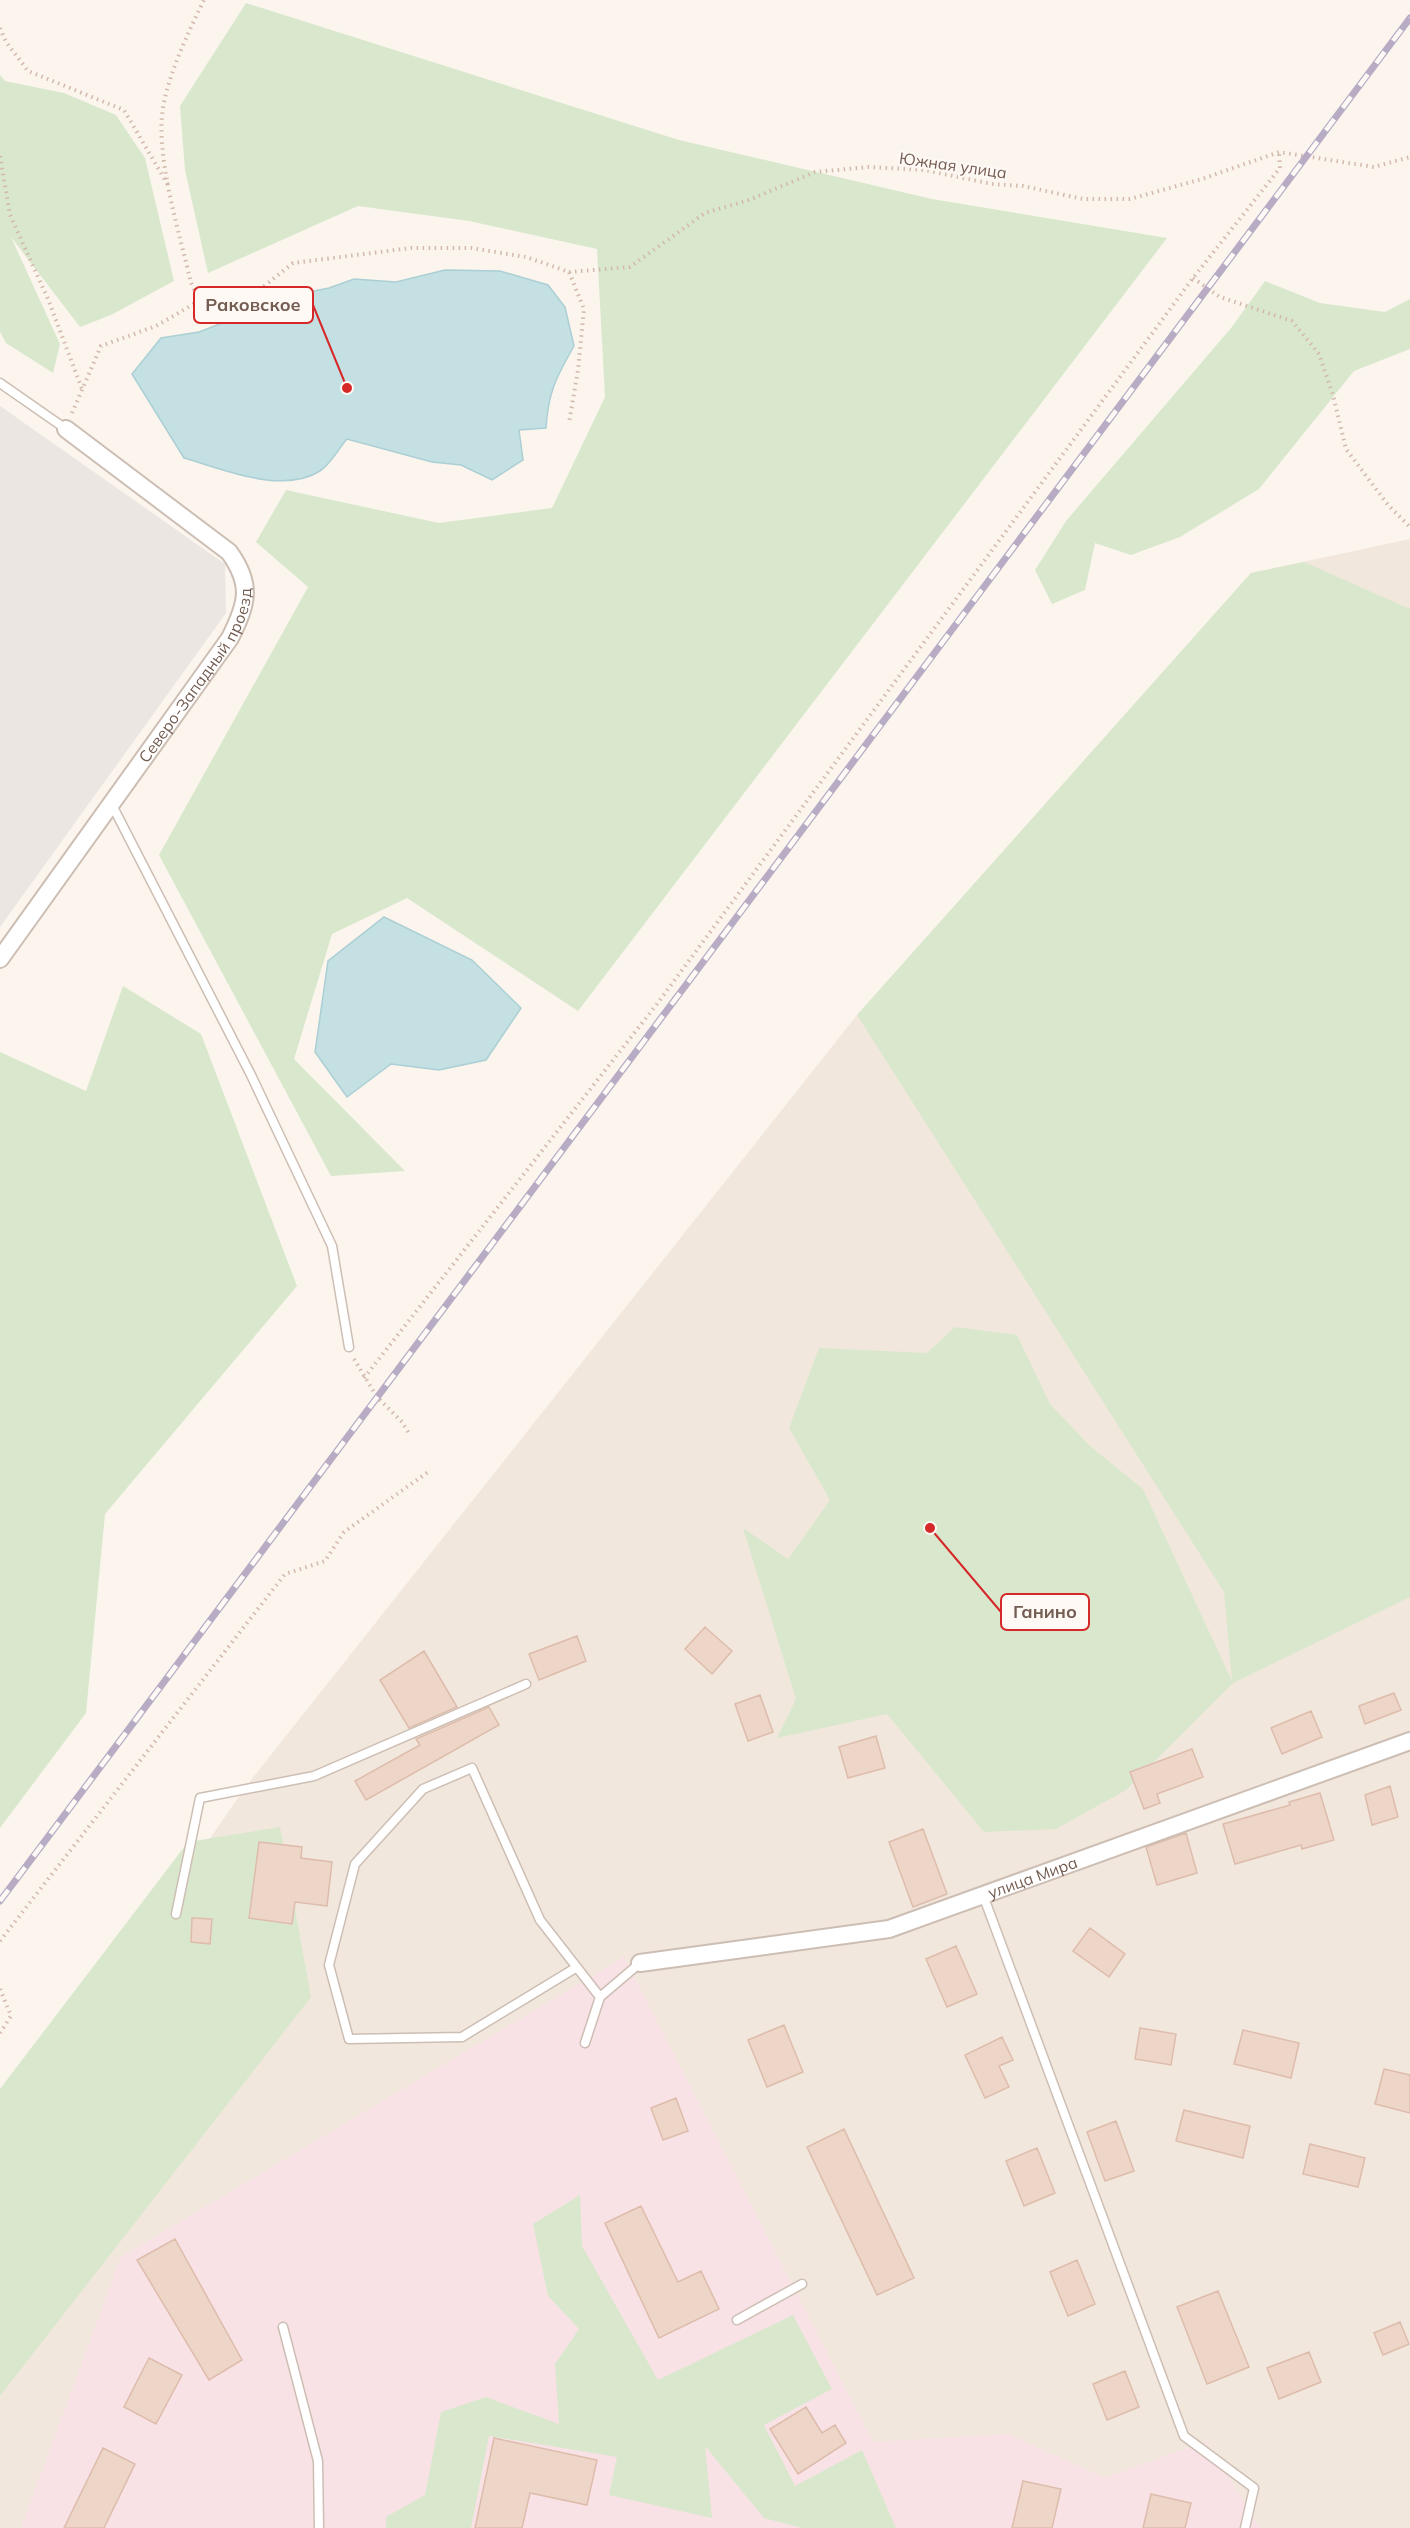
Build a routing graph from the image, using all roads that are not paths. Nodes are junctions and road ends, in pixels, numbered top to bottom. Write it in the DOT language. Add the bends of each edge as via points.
graph roads {
  1 [pos="0,383"];
  2 [pos="66,429"];
  3 [pos="112,805"];
  4 [pos="0,959"];
  5 [pos="349,1347"];
  6 [pos="526,1684"];
  7 [pos="1410,1741"];
  8 [pos="983,1895"];
  9 [pos="176,1914"];
  10 [pos="640,1963"];
  11 [pos="577,1967"];
  12 [pos="600,1997"];
  13 [pos="585,2043"];
  14 [pos="802,2284"];
  15 [pos="737,2320"];
  16 [pos="283,2327"];
  17 [pos="318,2528"];
  18 [pos="1245,2528"];
  1 -- 2 [label="lane"];
  2 -- 3 [label="street, Северо-Западный проезд" via="229,552 242,569 245,584 240,618 230,638"];
  3 -- 4 [label="street, Северо-Западный проезд"];
  3 -- 5 [label="lane" via="251,1075 332,1246"];
  6 -- 9 [label="lane" via="314,1776 200,1798"];
  7 -- 8 [label="street, улица Мира"];
  8 -- 10 [label="street, улица Мира" via="889,1929"];
  8 -- 18 [label="lane" via="1184,2436 1254,2488"];
  10 -- 12 [label="lane"];
  11 -- 11 [label="lane" via="540,1920 472,1768 423,1790 355,1863 329,1965 349,2039 462,2037"];
  11 -- 12 [label="lane"];
  12 -- 13 [label="lane"];
  14 -- 15 [label="lane"];
  16 -- 17 [label="lane" via="318,2461"];
}
